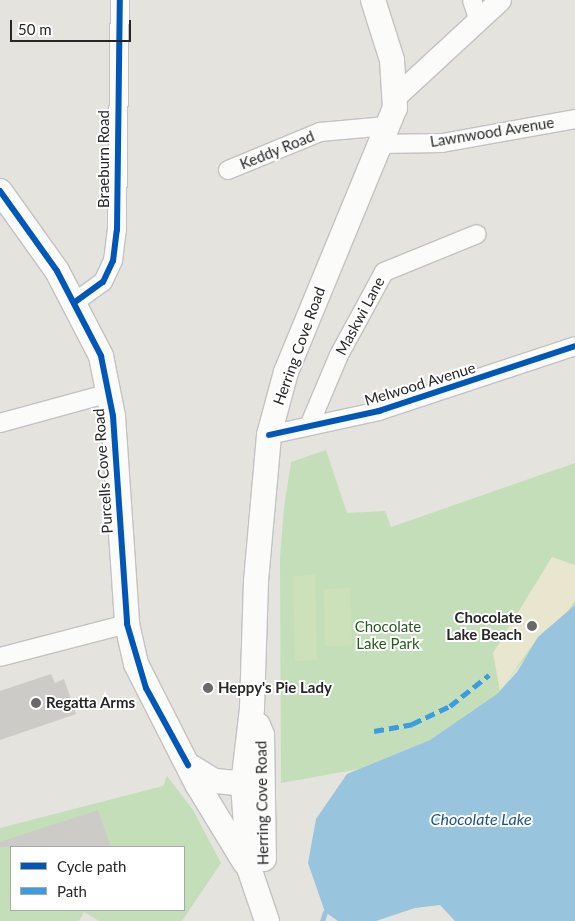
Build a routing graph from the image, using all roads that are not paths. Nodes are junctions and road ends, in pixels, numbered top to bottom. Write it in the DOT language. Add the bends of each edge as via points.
graph roads {
  1 [pos="120,0"];
  2 [pos="373,0"];
  3 [pos="472,0"];
  4 [pos="500,0"];
  5 [pos="479,21"];
  6 [pos="397,94"];
  7 [pos="575,119"];
  8 [pos="383,135"];
  9 [pos="228,170"];
  10 [pos="0,191"];
  11 [pos="477,234"];
  12 [pos="75,302"];
  13 [pos="575,346"];
  14 [pos="110,393"];
  15 [pos="0,423"];
  16 [pos="309,426"];
  17 [pos="270,434"];
  18 [pos="126,624"];
  19 [pos="0,657"];
  20 [pos="188,765"];
  21 [pos="252,785"];
  22 [pos="249,868"];
  23 [pos="265,911"];
  1 -- 12 [label="street, Braeburn Road" via="117,230 113,261 104,282"];
  2 -- 6 [label="main road, Herring Cove Road" via="392,60"];
  3 -- 5 [label="street"];
  4 -- 5 [label="street"];
  5 -- 6 [label="street"];
  6 -- 8 [label="main road, Herring Cove Road"];
  7 -- 8 [label="street, Lawnwood Avenue" via="442,143"];
  8 -- 9 [label="street, Keddy Road" via="320,132"];
  8 -- 17 [label="main road, Herring Cove Road" via="286,372"];
  10 -- 12 [label="main road, Purcells Cove Road"];
  11 -- 16 [label="street, Maskwi Lane" via="384,272 339,355"];
  12 -- 14 [label="main road, Purcells Cove Road" via="101,356"];
  13 -- 16 [label="street, Melwood Avenue" via="379,411"];
  14 -- 15 [label="street"];
  14 -- 18 [label="main road, Purcells Cove Road" via="119,477"];
  16 -- 17 [label="street, Melwood Avenue"];
  17 -- 21 [label="main road, Herring Cove Road" via="256,582 252,708 262,734"];
  18 -- 19 [label="street"];
  18 -- 20 [label="main road, Purcells Cove Road" via="146,688"];
  20 -- 21 [label="main road" via="215,781"];
  20 -- 22 [label="main road, Purcells Cove Road"];
  21 -- 22 [label="main road, Herring Cove Road"];
  21 -- 23 [label="main road, Herring Cove Road"];
  22 -- 23 [label="main road, Herring Cove Road"];
}
